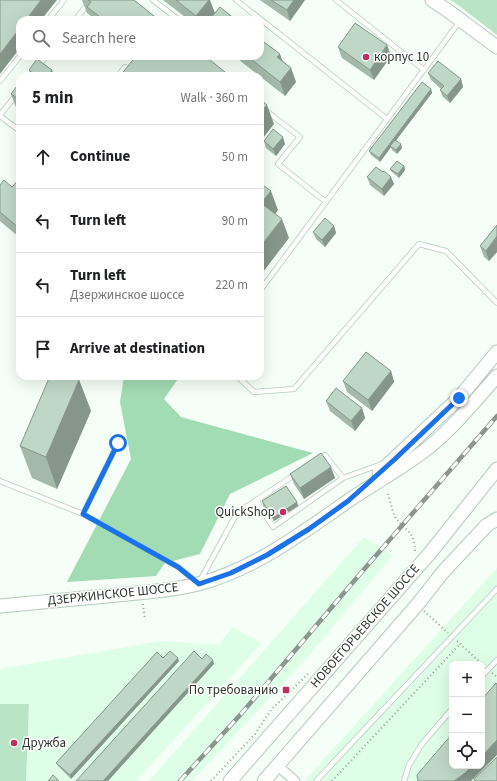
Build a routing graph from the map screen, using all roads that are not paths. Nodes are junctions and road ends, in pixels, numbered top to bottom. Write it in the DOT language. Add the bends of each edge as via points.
graph roads {
  1 [pos="64,0"];
  2 [pos="91,0"];
  3 [pos="153,0"];
  4 [pos="236,0"];
  5 [pos="336,0"];
  6 [pos="432,0"];
  7 [pos="51,16"];
  8 [pos="78,16"];
  9 [pos="174,16"];
  10 [pos="256,16"];
  11 [pos="461,20"];
  12 [pos="264,22"];
  13 [pos="497,47"];
  14 [pos="17,60"];
  15 [pos="43,60"];
  16 [pos="126,67"];
  17 [pos="424,70"];
  18 [pos="34,72"];
  19 [pos="122,72"];
  20 [pos="0,81"];
  21 [pos="16,95"];
  22 [pos="264,109"];
  23 [pos="0,115"];
  24 [pos="387,119"];
  25 [pos="16,128"];
  26 [pos="326,202"];
  27 [pos="264,285"];
  28 [pos="497,303"];
  29 [pos="497,352"];
  30 [pos="478,376"];
  31 [pos="241,380"];
  32 [pos="493,381"];
  33 [pos="118,443"];
  34 [pos="395,459"];
  35 [pos="312,463"];
  36 [pos="497,469"];
  37 [pos="300,471"];
  38 [pos="343,478"];
  39 [pos="0,481"];
  40 [pos="256,500"];
  41 [pos="348,501"];
  42 [pos="83,514"];
  43 [pos="497,519"];
  44 [pos="199,584"];
  45 [pos="497,589"];
  46 [pos="0,606"];
  47 [pos="497,660"];
  48 [pos="485,672"];
  49 [pos="449,712"];
  50 [pos="278,766"];
  51 [pos="268,780"];
  52 [pos="230,781"];
  53 [pos="295,781"];
  54 [pos="316,781"];
  55 [pos="404,781"];
  1 -- 7 [label="lane"];
  2 -- 8 [label="lane"];
  3 -- 9 [label="lane"];
  4 -- 10 [label="lane"];
  5 -- 17 [label="lane"];
  6 -- 11 [label="main road"];
  11 -- 13 [label="main road"];
  11 -- 17 [label="lane"];
  12 -- 24 [label="lane"];
  14 -- 20 [label="lane"];
  15 -- 18 [label="lane"];
  16 -- 19 [label="lane"];
  17 -- 24 [label="lane"];
  21 -- 23 [label="lane"];
  22 -- 26 [label="lane" via="300,137 278,164"];
  23 -- 25 [label="lane"];
  24 -- 26 [label="lane"];
  26 -- 27 [label="lane"];
  28 -- 31 [label="lane" via="446,251 419,244 294,389 254,392"];
  29 -- 30 [label="main road, ДЗЕРЖИНСКОЕ ШОССЕ"];
  30 -- 32 [label="main road" via="476,382 479,388 484,388"];
  30 -- 34 [label="main road, ДЗЕРЖИНСКОЕ ШОССЕ" via="459,398"];
  32 -- 41 [label="main road, ДЗЕРЖИНСКОЕ ШОССЕ" via="428,448"];
  33 -- 42 [label="lane"];
  34 -- 38 [label="lane"];
  34 -- 41 [label="main road, ДЗЕРЖИНСКОЕ ШОССЕ"];
  35 -- 38 [label="lane" via="325,455"];
  36 -- 52 [label="main road, НОВОЕГОРЬЕВСКОЕ ШОССЕ" via="430,553"];
  37 -- 40 [label="lane"];
  38 -- 40 [label="lane" via="273,527"];
  39 -- 42 [label="lane"];
  40 -- 44 [label="lane" via="237,513"];
  41 -- 44 [label="main road, ДЗЕРЖИНСКОЕ ШОССЕ" via="267,555 231,573"];
  42 -- 44 [label="lane" via="178,567"];
  43 -- 50 [label="main road, НОВОЕГОРЬЕВСКОЕ ШОССЕ" via="487,525 443,572"];
  44 -- 46 [label="main road, ДЗЕРЖИНСКОЕ ШОССЕ" via="154,591"];
  45 -- 54 [label="lane"];
  47 -- 48 [label="lane"];
  49 -- 55 [label="lane" via="422,744 409,765"];
  50 -- 51 [label="main road, НОВОЕГОРЬЕВСКОЕ ШОССЕ"];
  50 -- 53 [label="street"];
}
